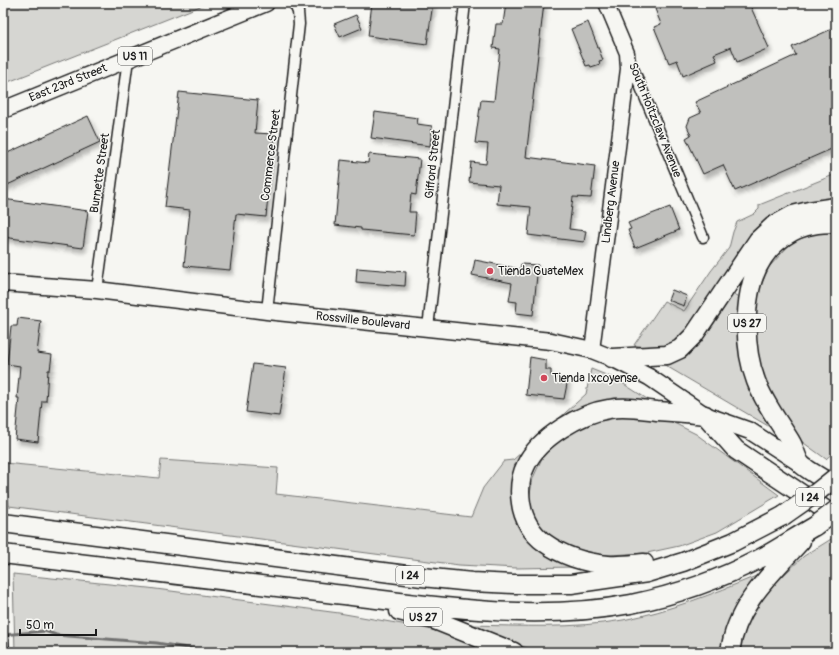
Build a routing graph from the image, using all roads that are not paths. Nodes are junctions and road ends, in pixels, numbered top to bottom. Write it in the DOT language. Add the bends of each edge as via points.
graph roads {
  1 [pos="266,3"];
  2 [pos="294,3"];
  3 [pos="465,3"];
  4 [pos="606,3"];
  5 [pos="627,53"];
  6 [pos="128,59"];
  7 [pos="3,110"];
  8 [pos="836,207"];
  9 [pos="836,223"];
  10 [pos="703,237"];
  11 [pos="3,283"];
  12 [pos="97,290"];
  13 [pos="267,311"];
  14 [pos="428,328"];
  15 [pos="592,350"];
  16 [pos="612,358"];
  17 [pos="705,415"];
  18 [pos="801,464"];
  19 [pos="836,477"];
  20 [pos="836,487"];
  21 [pos="836,510"];
  22 [pos="836,517"];
  23 [pos="3,523"];
  24 [pos="815,526"];
  25 [pos="3,554"];
  26 [pos="683,562"];
  27 [pos="329,593"];
  28 [pos="3,638"];
  29 [pos="4,652"];
  30 [pos="514,652"];
  31 [pos="730,652"];
  1 -- 6 [label="main road, East 23rd Street / US 11"];
  2 -- 13 [label="street, Commerce Street" via="300,24"];
  3 -- 14 [label="street, Gifford Street"];
  4 -- 5 [label="main road, South Holtzclaw Avenue"];
  5 -- 10 [label="street, South Holtzclaw Avenue"];
  5 -- 15 [label="main road, Lindberg Avenue" via="628,69"];
  6 -- 7 [label="main road, East 23rd Street / US 11"];
  6 -- 12 [label="street, Burnette Street"];
  8 -- 16 [label="highway" via="793,215 773,226 758,240 694,335 680,349 667,355"];
  9 -- 18 [label="highway, US 27" via="804,226 777,242 763,258 749,297 748,348 756,381"];
  11 -- 12 [label="main road, Rossville Boulevard"];
  12 -- 13 [label="main road, Rossville Boulevard"];
  13 -- 14 [label="main road, Rossville Boulevard"];
  14 -- 15 [label="main road, Rossville Boulevard" via="552,341"];
  15 -- 16 [label="main road, Rossville Boulevard"];
  16 -- 17 [label="main road, Rossville Boulevard" via="649,377"];
  17 -- 18 [label="main road, Rossville Boulevard" via="750,431"];
  17 -- 22 [label="highway, Rossville Boulevard" via="736,450"];
  17 -- 26 [label="highway" via="633,408 609,409 586,415 568,423 551,436 526,464 521,479 520,493 526,522 545,543 559,551 581,560 608,565"];
  18 -- 20 [label="highway, Rossville Boulevard"];
  19 -- 26 [label="highway, I 24, bridge" via="783,516 733,542"];
  21 -- 24 [label="highway, I 24, bridge"];
  23 -- 26 [label="highway, I 24" via="472,582 571,584 647,573"];
  24 -- 27 [label="highway, I 24" via="761,558 719,577 672,594 631,604 541,612 459,609"];
  24 -- 31 [label="highway" via="760,585 744,608 732,638"];
  25 -- 27 [label="highway, I 24"];
  27 -- 30 [label="highway, US 27" via="432,619"];
  28 -- 29 [label="street"];
}
